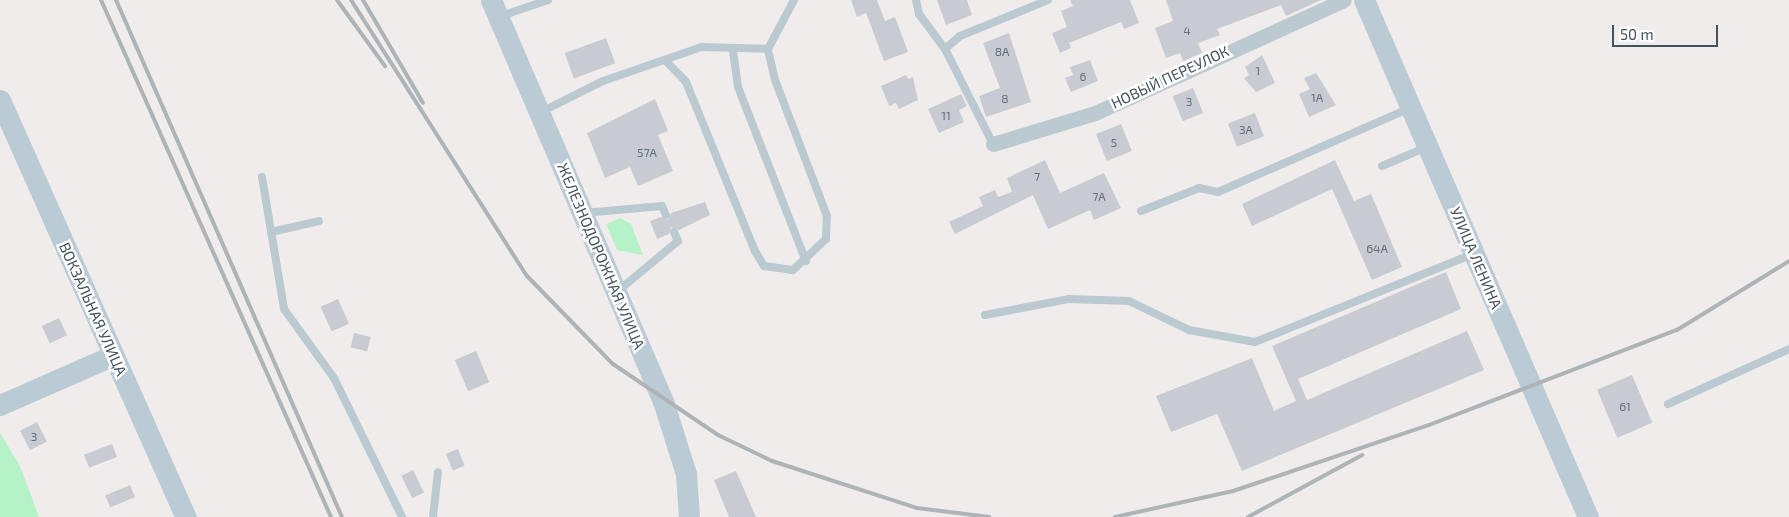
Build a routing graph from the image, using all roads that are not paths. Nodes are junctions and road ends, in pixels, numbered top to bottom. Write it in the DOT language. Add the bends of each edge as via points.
graph roads {
  1 [pos="548,0"];
  2 [pos="794,0"];
  3 [pos="916,0"];
  4 [pos="1048,0"];
  5 [pos="1344,0"];
  6 [pos="1364,0"];
  7 [pos="495,9"];
  8 [pos="768,49"];
  9 [pos="945,49"];
  10 [pos="733,51"];
  11 [pos="666,61"];
  12 [pos="0,100"];
  13 [pos="1412,107"];
  14 [pos="539,112"];
  15 [pos="5,124"];
  16 [pos="993,144"];
  17 [pos="1428,146"];
  18 [pos="1382,166"];
  19 [pos="262,177"];
  20 [pos="1141,211"];
  21 [pos="583,213"];
  22 [pos="666,215"];
  23 [pos="319,221"];
  24 [pos="271,232"];
  25 [pos="674,232"];
  26 [pos="1475,253"];
  27 [pos="806,261"];
  28 [pos="616,292"];
  29 [pos="985,315"];
  30 [pos="1789,349"];
  31 [pos="114,355"];
  32 [pos="0,404"];
  33 [pos="1668,404"];
  34 [pos="438,472"];
  35 [pos="186,517"];
  36 [pos="402,517"];
  37 [pos="433,517"];
  38 [pos="689,517"];
  39 [pos="1588,517"];
  1 -- 7 [label="lane"];
  2 -- 8 [label="lane"];
  3 -- 9 [label="lane" via="919,14"];
  4 -- 9 [label="lane" via="960,36"];
  5 -- 16 [label="street, НОВЫЙ ПЕРЕУЛОК" via="1095,113"];
  6 -- 13 [label="street, УЛИЦА ЛЕНИНА"];
  7 -- 14 [label="street, ЖЕЛЕЗНОДОРОЖНАЯ УЛИЦА"];
  8 -- 10 [label="lane"];
  8 -- 27 [label="lane" via="775,80 828,216 826,238"];
  9 -- 16 [label="lane"];
  10 -- 11 [label="lane" via="702,47"];
  10 -- 27 [label="lane" via="738,87"];
  11 -- 14 [label="lane" via="603,81"];
  11 -- 27 [label="lane" via="686,82 764,266 779,271"];
  12 -- 15 [label="street, ВОКЗАЛЬНАЯ УЛИЦА"];
  13 -- 17 [label="street, УЛИЦА ЛЕНИНА"];
  13 -- 20 [label="lane" via="1218,192 1199,188"];
  14 -- 21 [label="street, ЖЕЛЕЗНОДОРОЖНАЯ УЛИЦА"];
  15 -- 31 [label="street, ВОКЗАЛЬНАЯ УЛИЦА"];
  17 -- 18 [label="lane"];
  17 -- 26 [label="street, УЛИЦА ЛЕНИНА"];
  19 -- 24 [label="lane"];
  21 -- 22 [label="lane" via="662,206"];
  21 -- 28 [label="street, ЖЕЛЕЗНОДОРОЖНАЯ УЛИЦА"];
  23 -- 24 [label="lane"];
  24 -- 36 [label="lane" via="284,309 334,378"];
  25 -- 28 [label="lane" via="678,241"];
  26 -- 29 [label="lane" via="1255,342 1189,330 1129,301 1069,299"];
  26 -- 39 [label="street, УЛИЦА ЛЕНИНА"];
  28 -- 38 [label="street, ЖЕЛЕЗНОДОРОЖНАЯ УЛИЦА" via="678,441"];
  30 -- 33 [label="lane"];
  31 -- 32 [label="street"];
  31 -- 35 [label="street, ВОКЗАЛЬНАЯ УЛИЦА"];
  34 -- 37 [label="lane"];
}
